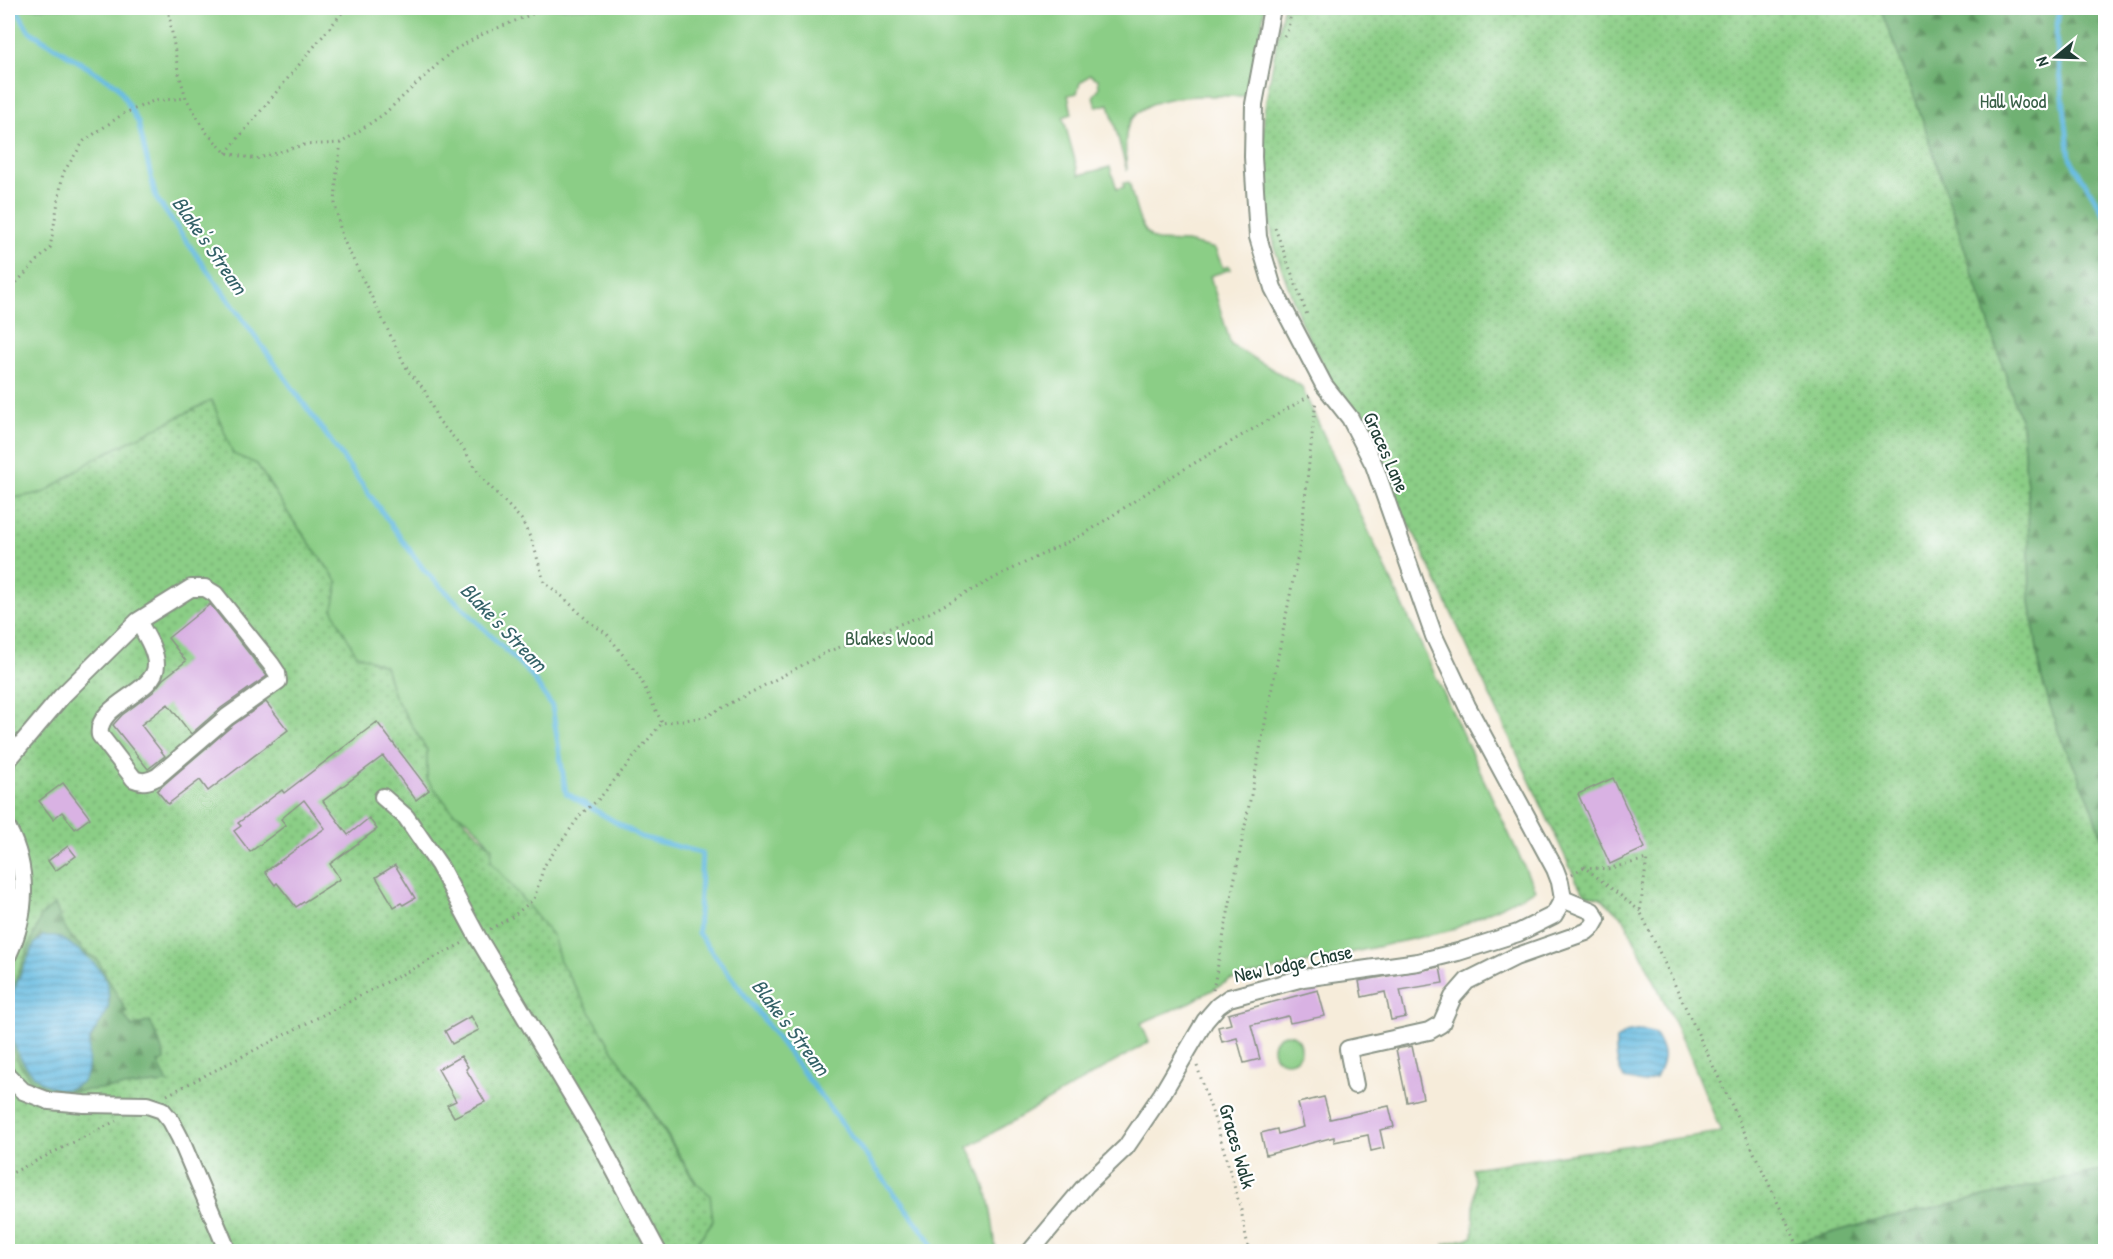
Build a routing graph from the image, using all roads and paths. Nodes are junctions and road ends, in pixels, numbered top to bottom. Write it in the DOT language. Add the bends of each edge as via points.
graph roads {
  1 [pos="168,8"];
  2 [pos="346,8"];
  3 [pos="547,8"];
  4 [pos="1272,8"];
  5 [pos="1292,8"];
  6 [pos="1283,39"];
  7 [pos="186,98"];
  8 [pos="342,143"];
  9 [pos="226,153"];
  10 [pos="1273,220"];
  11 [pos="8,291"];
  12 [pos="1308,317"];
  13 [pos="138,621"];
  14 [pos="662,723"];
  15 [pos="8,760"];
  16 [pos="383,797"];
  17 [pos="8,829"];
  18 [pos="1584,867"];
  19 [pos="1560,882"];
  20 [pos="1563,899"];
  21 [pos="1640,911"];
  22 [pos="477,936"];
  23 [pos="8,955"];
  24 [pos="1213,991"];
  25 [pos="1184,1056"];
  26 [pos="8,1076"];
  27 [pos="1355,1085"];
  28 [pos="147,1105"];
  29 [pos="117,1120"];
  30 [pos="8,1175"];
  31 [pos="228,1251"];
  32 [pos="658,1251"];
  33 [pos="1030,1251"];
  34 [pos="1249,1251"];
  35 [pos="1801,1251"];
  1 -- 7 [label="path"];
  2 -- 9 [label="path"];
  3 -- 8 [label="path" via="452,51 384,114"];
  4 -- 19 [label="street, Graces Lane" via="1254,104 1253,157 1258,237 1273,288 1324,385 1350,418 1374,465 1434,636"];
  5 -- 6 [label="path"];
  7 -- 9 [label="path" via="206,132"];
  7 -- 11 [label="path" via="153,101 123,114 84,141 63,173 50,248"];
  8 -- 9 [label="path" via="303,145 256,159"];
  8 -- 14 [label="path" via="335,204 342,237 408,371 424,389 438,420 482,478 521,519 533,543 544,582 607,634 639,676"];
  10 -- 12 [label="path"];
  13 -- 13 [label="street" via="191,588 205,588 215,594 272,664 278,681 227,717 157,777 139,782 100,735 99,728 108,714 154,676 154,653"];
  13 -- 15 [label="street" via="62,696"];
  14 -- 22 [label="path" via="598,800 581,814 544,866 534,899 512,917"];
  14 -- 24 [label="path" via="705,717 827,652 929,613 1086,533 1169,477 1316,392 1300,544"];
  16 -- 22 [label="street" via="406,817 439,865"];
  17 -- 23 [label="street" via="17,846 25,895"];
  18 -- 19 [label="path"];
  18 -- 21 [label="path"];
  18 -- 21 [label="path" via="1607,869 1647,859"];
  19 -- 20 [label="street, Graces Lane"];
  20 -- 25 [label="street, New Lodge Chase" via="1554,915 1518,933 1458,952 1418,962 1303,978 1229,998 1211,1011"];
  20 -- 27 [label="street" via="1592,911 1597,919 1593,926 1467,981 1453,997 1441,1024 1429,1031 1348,1049"];
  21 -- 35 [label="path"];
  22 -- 28 [label="path"];
  22 -- 32 [label="street" via="599,1141"];
  25 -- 33 [label="street, New Lodge Chase" via="1126,1147 1086,1185"];
  25 -- 34 [label="path, Graces Walk" via="1199,1068 1238,1199"];
  26 -- 28 [label="street" via="23,1091 49,1101"];
  28 -- 31 [label="street" via="162,1110 171,1121"];
  29 -- 30 [label="path"];
}
